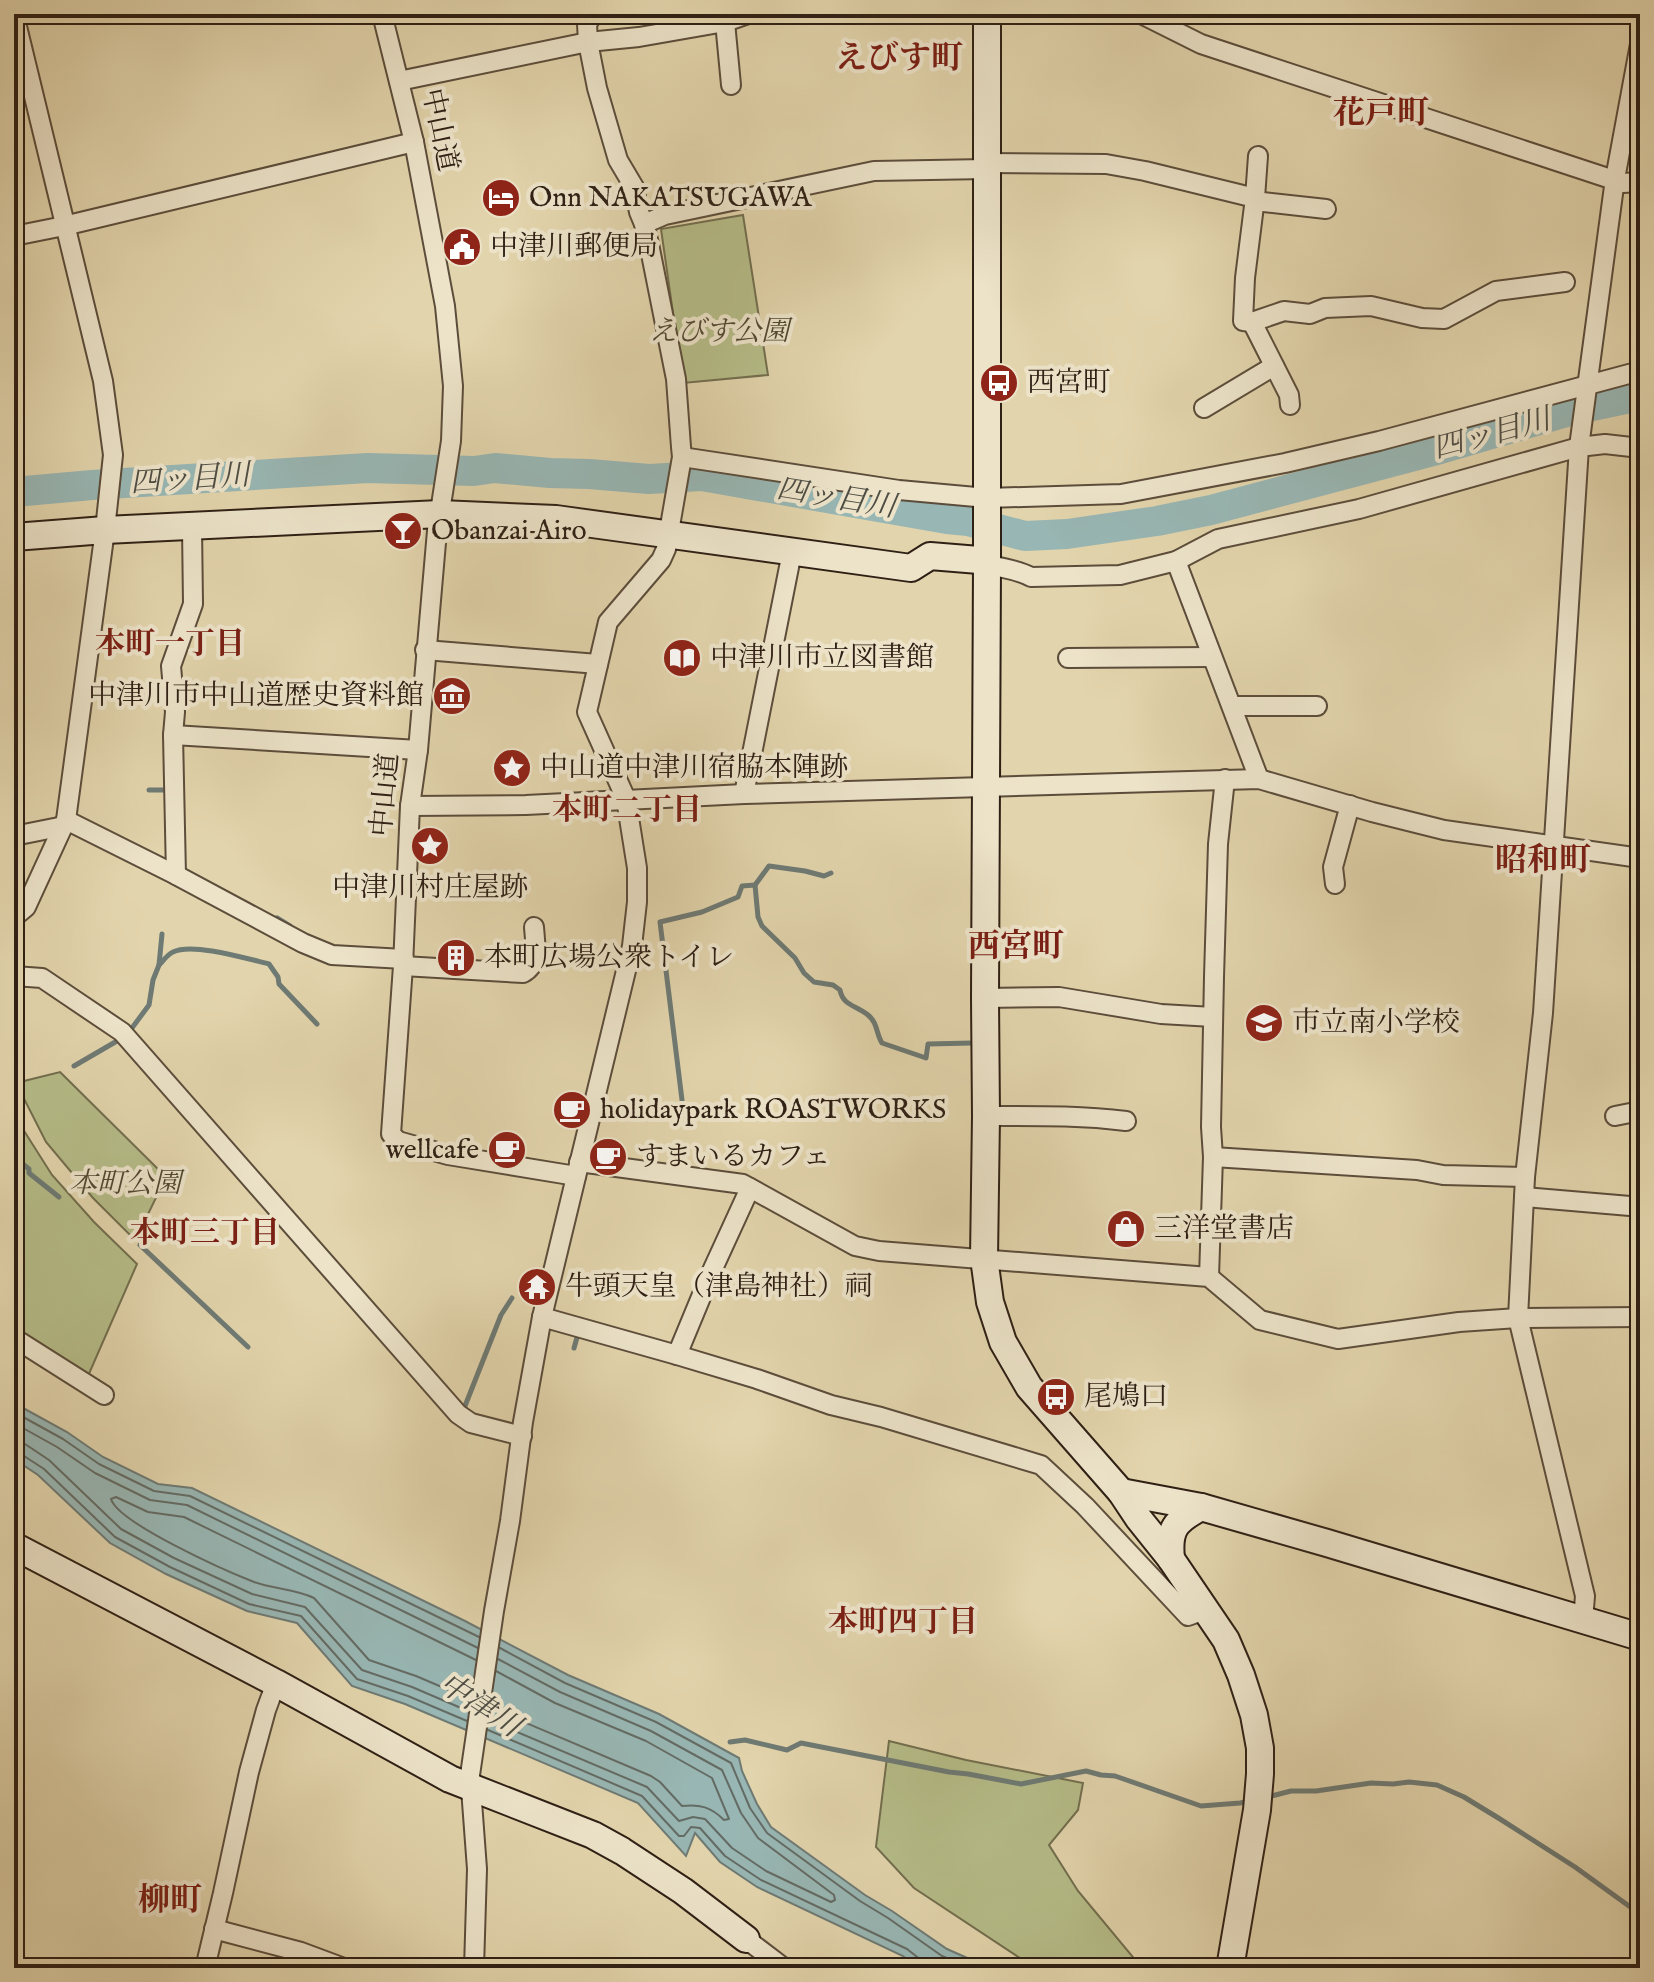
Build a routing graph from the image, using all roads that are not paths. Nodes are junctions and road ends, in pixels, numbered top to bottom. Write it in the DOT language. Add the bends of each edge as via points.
graph roads {
  1 [pos="14,14"];
  2 [pos="382,14"];
  3 [pos="593,14"];
  4 [pos="748,14"];
  5 [pos="987,14"];
  6 [pos="1141,14"];
  7 [pos="725,22"];
  8 [pos="588,42"];
  9 [pos="1640,44"];
  10 [pos="399,81"];
  11 [pos="731,85"];
  12 [pos="414,142"];
  13 [pos="1258,156"];
  14 [pos="986,166"];
  15 [pos="1615,179"];
  16 [pos="1640,182"];
  17 [pos="1254,200"];
  18 [pos="1326,209"];
  19 [pos="644,224"];
  20 [pos="64,226"];
  21 [pos="14,236"];
  22 [pos="1565,282"];
  23 [pos="1252,322"];
  24 [pos="1274,366"];
  25 [pos="1640,371"];
  26 [pos="1588,385"];
  27 [pos="1290,405"];
  28 [pos="1204,408"];
  29 [pos="1579,447"];
  30 [pos="1640,448"];
  31 [pos="680,461"];
  32 [pos="442,504"];
  33 [pos="987,504"];
  34 [pos="106,519"];
  35 [pos="671,522"];
  36 [pos="192,527"];
  37 [pos="14,537"];
  38 [pos="792,552"];
  39 [pos="987,558"];
  40 [pos="1176,561"];
  41 [pos="425,650"];
  42 [pos="1211,657"];
  43 [pos="1068,658"];
  44 [pos="598,664"];
  45 [pos="1232,706"];
  46 [pos="1317,706"];
  47 [pos="173,735"];
  48 [pos="418,750"];
  49 [pos="1225,779"];
  50 [pos="1259,779"];
  51 [pos="987,788"];
  52 [pos="744,794"];
  53 [pos="626,799"];
  54 [pos="1350,805"];
  55 [pos="410,806"];
  56 [pos="65,823"];
  57 [pos="14,836"];
  58 [pos="1553,845"];
  59 [pos="1640,858"];
  60 [pos="176,875"];
  61 [pos="1335,884"];
  62 [pos="14,917"];
  63 [pos="534,927"];
  64 [pos="404,962"];
  65 [pos="14,976"];
  66 [pos="985,998"];
  67 [pos="1213,1017"];
  68 [pos="1640,1111"];
  69 [pos="986,1116"];
  70 [pos="1615,1116"];
  71 [pos="1126,1121"];
  72 [pos="1213,1157"];
  73 [pos="578,1169"];
  74 [pos="1525,1177"];
  75 [pos="750,1188"];
  76 [pos="1524,1197"];
  77 [pos="1640,1204"];
  78 [pos="984,1258"];
  79 [pos="1209,1277"];
  80 [pos="542,1317"];
  81 [pos="1640,1317"];
  82 [pos="1518,1318"];
  83 [pos="14,1338"];
  84 [pos="677,1355"];
  85 [pos="104,1395"];
  86 [pos="522,1436"];
  87 [pos="1121,1492"];
  88 [pos="1201,1507"];
  89 [pos="14,1546"];
  90 [pos="1171,1559"];
  91 [pos="1205,1610"];
  92 [pos="1583,1620"];
  93 [pos="1640,1637"];
  94 [pos="276,1683"];
  95 [pos="470,1780"];
  96 [pos="214,1929"];
  97 [pos="746,1939"];
  98 [pos="205,1968"];
  99 [pos="344,1968"];
  100 [pos="474,1968"];
  101 [pos="784,1968"];
  102 [pos="1230,1968"];
  1 -- 20 [label="street"];
  2 -- 10 [label="street, 中山道"];
  3 -- 8 [label="street" via="587,24"];
  4 -- 7 [label="street"];
  5 -- 14 [label="street"];
  6 -- 15 [label="street" via="1201,44"];
  7 -- 8 [label="street"];
  7 -- 11 [label="street"];
  8 -- 10 [label="street"];
  8 -- 19 [label="street" via="618,160 634,187"];
  9 -- 15 [label="street"];
  10 -- 12 [label="street, 中山道"];
  12 -- 20 [label="street"];
  12 -- 32 [label="street, 中山道" via="445,306 453,386"];
  13 -- 17 [label="street"];
  14 -- 17 [label="street" via="1106,164"];
  14 -- 19 [label="street" via="874,171 665,215"];
  14 -- 33 [label="street"];
  15 -- 16 [label="street"];
  15 -- 26 [label="street"];
  17 -- 18 [label="street"];
  17 -- 23 [label="street" via="1243,321"];
  19 -- 31 [label="street" via="676,379"];
  20 -- 21 [label="street"];
  20 -- 34 [label="street" via="103,381 113,446"];
  22 -- 23 [label="street" via="1496,291 1444,319 1371,306 1310,314 1284,311"];
  23 -- 24 [label="street"];
  24 -- 27 [label="street"];
  24 -- 28 [label="street"];
  25 -- 26 [label="street"];
  26 -- 29 [label="street"];
  26 -- 33 [label="street" via="1285,463 1121,494"];
  29 -- 30 [label="street"];
  29 -- 40 [label="street" via="1359,509 1218,539"];
  29 -- 58 [label="street"];
  31 -- 33 [label="street"];
  31 -- 35 [label="street"];
  32 -- 35 [label="street" via="556,519"];
  32 -- 36 [label="street"];
  32 -- 41 [label="street, 中山道"];
  33 -- 39 [label="street"];
  34 -- 36 [label="street"];
  34 -- 37 [label="street"];
  34 -- 56 [label="street"];
  35 -- 38 [label="street"];
  35 -- 44 [label="street" via="661,560 608,622"];
  36 -- 47 [label="street" via="193,604 171,666"];
  38 -- 39 [label="street" via="911,568 930,556"];
  38 -- 52 [label="street"];
  39 -- 40 [label="street" via="1031,577 1120,575"];
  39 -- 51 [label="street"];
  40 -- 42 [label="street"];
  41 -- 44 [label="street"];
  41 -- 48 [label="street, 中山道"];
  42 -- 43 [label="street"];
  42 -- 45 [label="street"];
  44 -- 53 [label="street" via="587,712"];
  45 -- 46 [label="street"];
  45 -- 50 [label="street"];
  47 -- 48 [label="street"];
  47 -- 60 [label="street"];
  48 -- 55 [label="street, 中山道"];
  49 -- 50 [label="street"];
  49 -- 51 [label="street"];
  49 -- 67 [label="street"];
  50 -- 54 [label="street"];
  51 -- 52 [label="street"];
  51 -- 66 [label="street"];
  52 -- 53 [label="street"];
  53 -- 55 [label="street"];
  53 -- 73 [label="street" via="637,868 632,946"];
  54 -- 58 [label="street" via="1444,830"];
  54 -- 61 [label="street" via="1333,867"];
  55 -- 64 [label="street, 中山道"];
  56 -- 57 [label="street"];
  56 -- 60 [label="street"];
  56 -- 62 [label="street" via="26,907"];
  58 -- 59 [label="street"];
  58 -- 74 [label="street" via="1543,1013"];
  60 -- 64 [label="street" via="332,955"];
  63 -- 64 [label="street" via="535,960 523,973"];
  64 -- 73 [label="street, 中山道" via="391,1134 398,1141 448,1155"];
  65 -- 86 [label="street" via="42,978 122,1032 458,1414 471,1423"];
  66 -- 67 [label="street" via="1059,997"];
  66 -- 69 [label="street"];
  67 -- 72 [label="street"];
  68 -- 70 [label="street"];
  69 -- 71 [label="street"];
  69 -- 78 [label="street"];
  72 -- 74 [label="street"];
  72 -- 79 [label="street"];
  73 -- 75 [label="street, 中山道" via="715,1179"];
  73 -- 80 [label="street"];
  74 -- 76 [label="street"];
  75 -- 78 [label="street, 中山道" via="855,1246"];
  75 -- 84 [label="street"];
  76 -- 77 [label="street"];
  76 -- 82 [label="street"];
  78 -- 79 [label="street, 中山道"];
  78 -- 87 [label="street" via="1003,1342 1029,1387"];
  79 -- 82 [label="street" via="1260,1320 1338,1339"];
  80 -- 84 [label="street"];
  80 -- 86 [label="street"];
  81 -- 82 [label="street"];
  82 -- 92 [label="street" via="1585,1596"];
  83 -- 85 [label="street"];
  84 -- 91 [label="street" via="1041,1465 1188,1616"];
  86 -- 95 [label="street"];
  87 -- 88 [label="street"];
  87 -- 90 [label="street"];
  88 -- 90 [label="street" via="1174,1526"];
  88 -- 92 [label="street"];
  89 -- 94 [label="street"];
  90 -- 91 [label="street"];
  91 -- 102 [label="street" via="1241,1675 1260,1748 1257,1810"];
  92 -- 93 [label="street"];
  94 -- 95 [label="street" via="450,1779"];
  94 -- 96 [label="street" via="249,1772"];
  95 -- 97 [label="street" via="622,1851"];
  95 -- 100 [label="street" via="477,1869"];
  96 -- 98 [label="street"];
  96 -- 99 [label="street"];
  97 -- 101 [label="street"];
}
